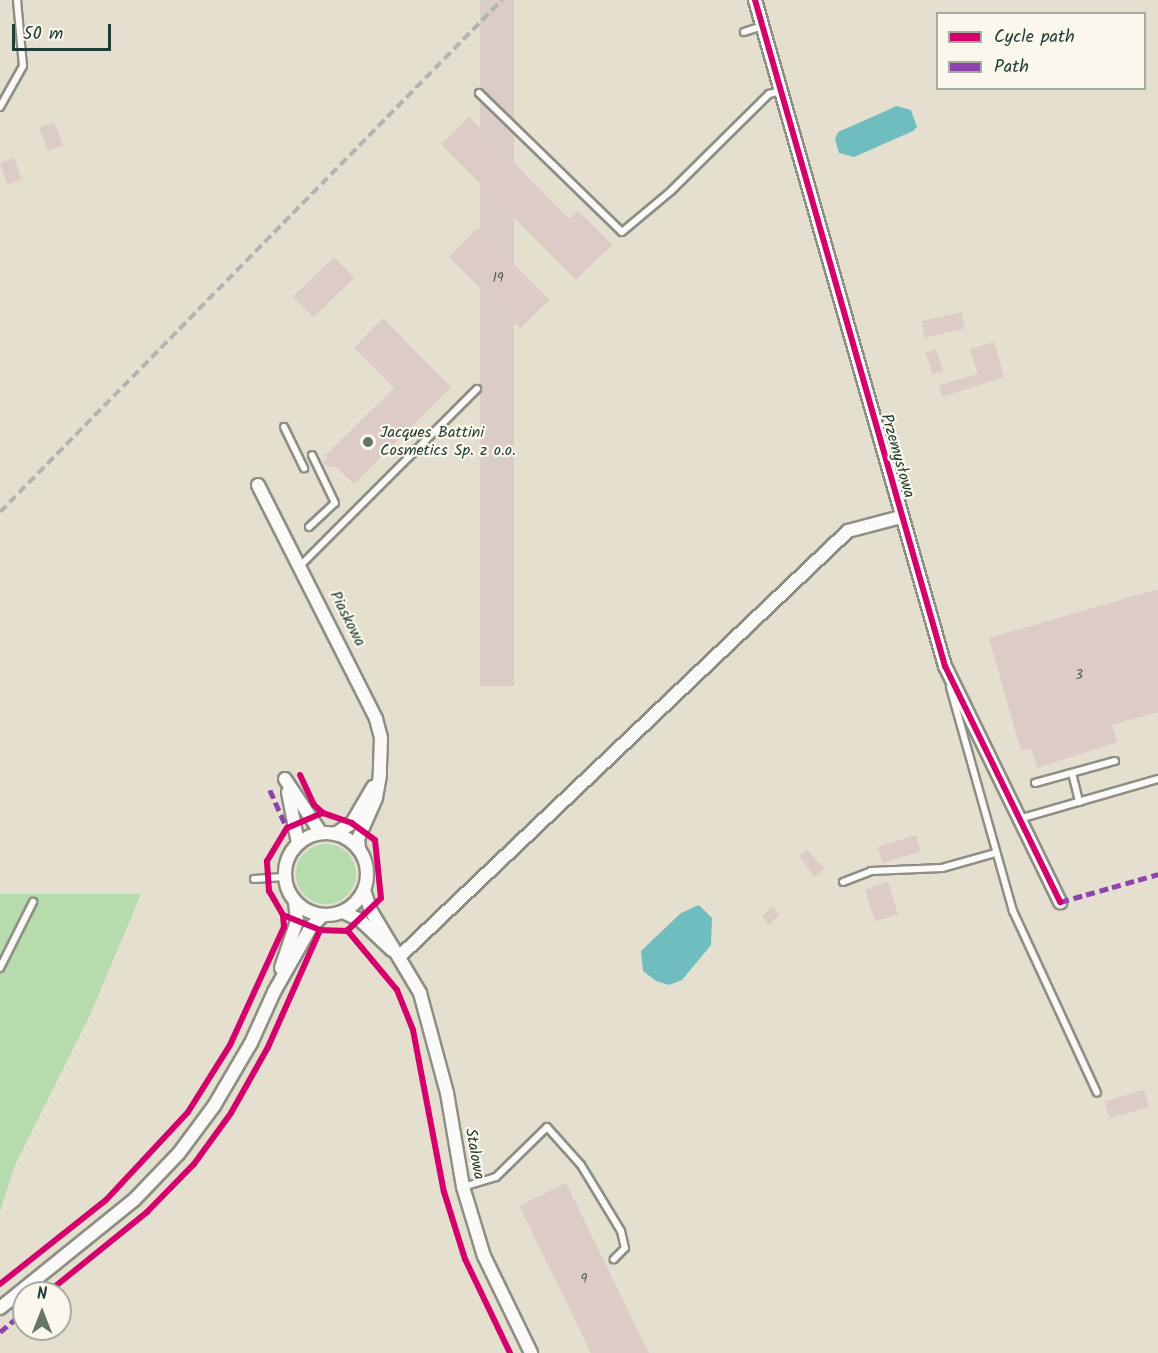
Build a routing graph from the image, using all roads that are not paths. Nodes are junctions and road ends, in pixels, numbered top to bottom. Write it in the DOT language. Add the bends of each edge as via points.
graph roads {
  1 [pos="16,0"];
  2 [pos="755,0"];
  3 [pos="763,26"];
  4 [pos="744,32"];
  5 [pos="781,91"];
  6 [pos="479,93"];
  7 [pos="0,107"];
  8 [pos="477,389"];
  9 [pos="284,427"];
  10 [pos="312,454"];
  11 [pos="304,468"];
  12 [pos="258,484"];
  13 [pos="901,517"];
  14 [pos="309,527"];
  15 [pos="301,565"];
  16 [pos="945,666"];
  17 [pos="1115,761"];
  18 [pos="1072,773"];
  19 [pos="380,776"];
  20 [pos="1158,779"];
  21 [pos="1035,783"];
  22 [pos="1079,802"];
  23 [pos="1018,819"];
  24 [pos="321,833"];
  25 [pos="335,834"];
  26 [pos="298,843"];
  27 [pos="359,848"];
  28 [pos="995,853"];
  29 [pos="284,877"];
  30 [pos="254,879"];
  31 [pos="843,882"];
  32 [pos="364,890"];
  33 [pos="33,902"];
  34 [pos="1060,902"];
  35 [pos="296,903"];
  36 [pos="343,912"];
  37 [pos="323,915"];
  38 [pos="399,957"];
  39 [pos="0,968"];
  40 [pos="274,992"];
  41 [pos="1096,1093"];
  42 [pos="463,1187"];
  43 [pos="614,1259"];
  44 [pos="0,1308"];
  45 [pos="531,1353"];
  1 -- 7 [label="lane" via="24,66"];
  2 -- 3 [label="street, Przemysłowa"];
  3 -- 4 [label="lane"];
  3 -- 5 [label="street, Przemysłowa"];
  5 -- 6 [label="lane" via="769,94 671,191 622,232"];
  5 -- 13 [label="street, Przemysłowa"];
  8 -- 15 [label="lane"];
  9 -- 11 [label="lane"];
  10 -- 14 [label="lane" via="335,503"];
  12 -- 15 [label="street, Piaskowa"];
  13 -- 16 [label="street, Przemysłowa"];
  13 -- 38 [label="street" via="848,531"];
  15 -- 19 [label="street, Piaskowa" via="376,719 381,738"];
  16 -- 23 [label="street, Przemysłowa"];
  16 -- 28 [label="lane"];
  17 -- 18 [label="lane"];
  18 -- 21 [label="lane"];
  18 -- 22 [label="lane"];
  19 -- 25 [label="street, Piaskowa" via="352,823"];
  19 -- 27 [label="street, Piaskowa" via="376,798 358,839"];
  20 -- 22 [label="lane"];
  22 -- 23 [label="lane"];
  23 -- 34 [label="street, Przemysłowa"];
  24 -- 25 [label="street"];
  24 -- 26 [label="street"];
  24 -- 26 [label="street" via="285,779"];
  25 -- 27 [label="street"];
  26 -- 29 [label="street"];
  27 -- 32 [label="street, Piaskowa" via="367,874"];
  28 -- 31 [label="lane" via="942,868 871,871"];
  28 -- 41 [label="lane" via="1013,912"];
  29 -- 30 [label="lane"];
  29 -- 35 [label="street"];
  32 -- 36 [label="street"];
  32 -- 38 [label="street, Stalowa" via="366,901"];
  33 -- 39 [label="lane"];
  35 -- 37 [label="street"];
  35 -- 40 [label="street" via="297,921"];
  36 -- 37 [label="street"];
  36 -- 38 [label="street, Stalowa" via="360,920"];
  37 -- 40 [label="street" via="311,927"];
  38 -- 42 [label="street, Stalowa" via="420,993 434,1036"];
  40 -- 44 [label="street" via="251,1043 214,1106 179,1153 134,1200"];
  42 -- 43 [label="lane" via="496,1177 547,1127 581,1165 621,1231 625,1248"];
  42 -- 45 [label="street, Stalowa" via="484,1256"];
}
